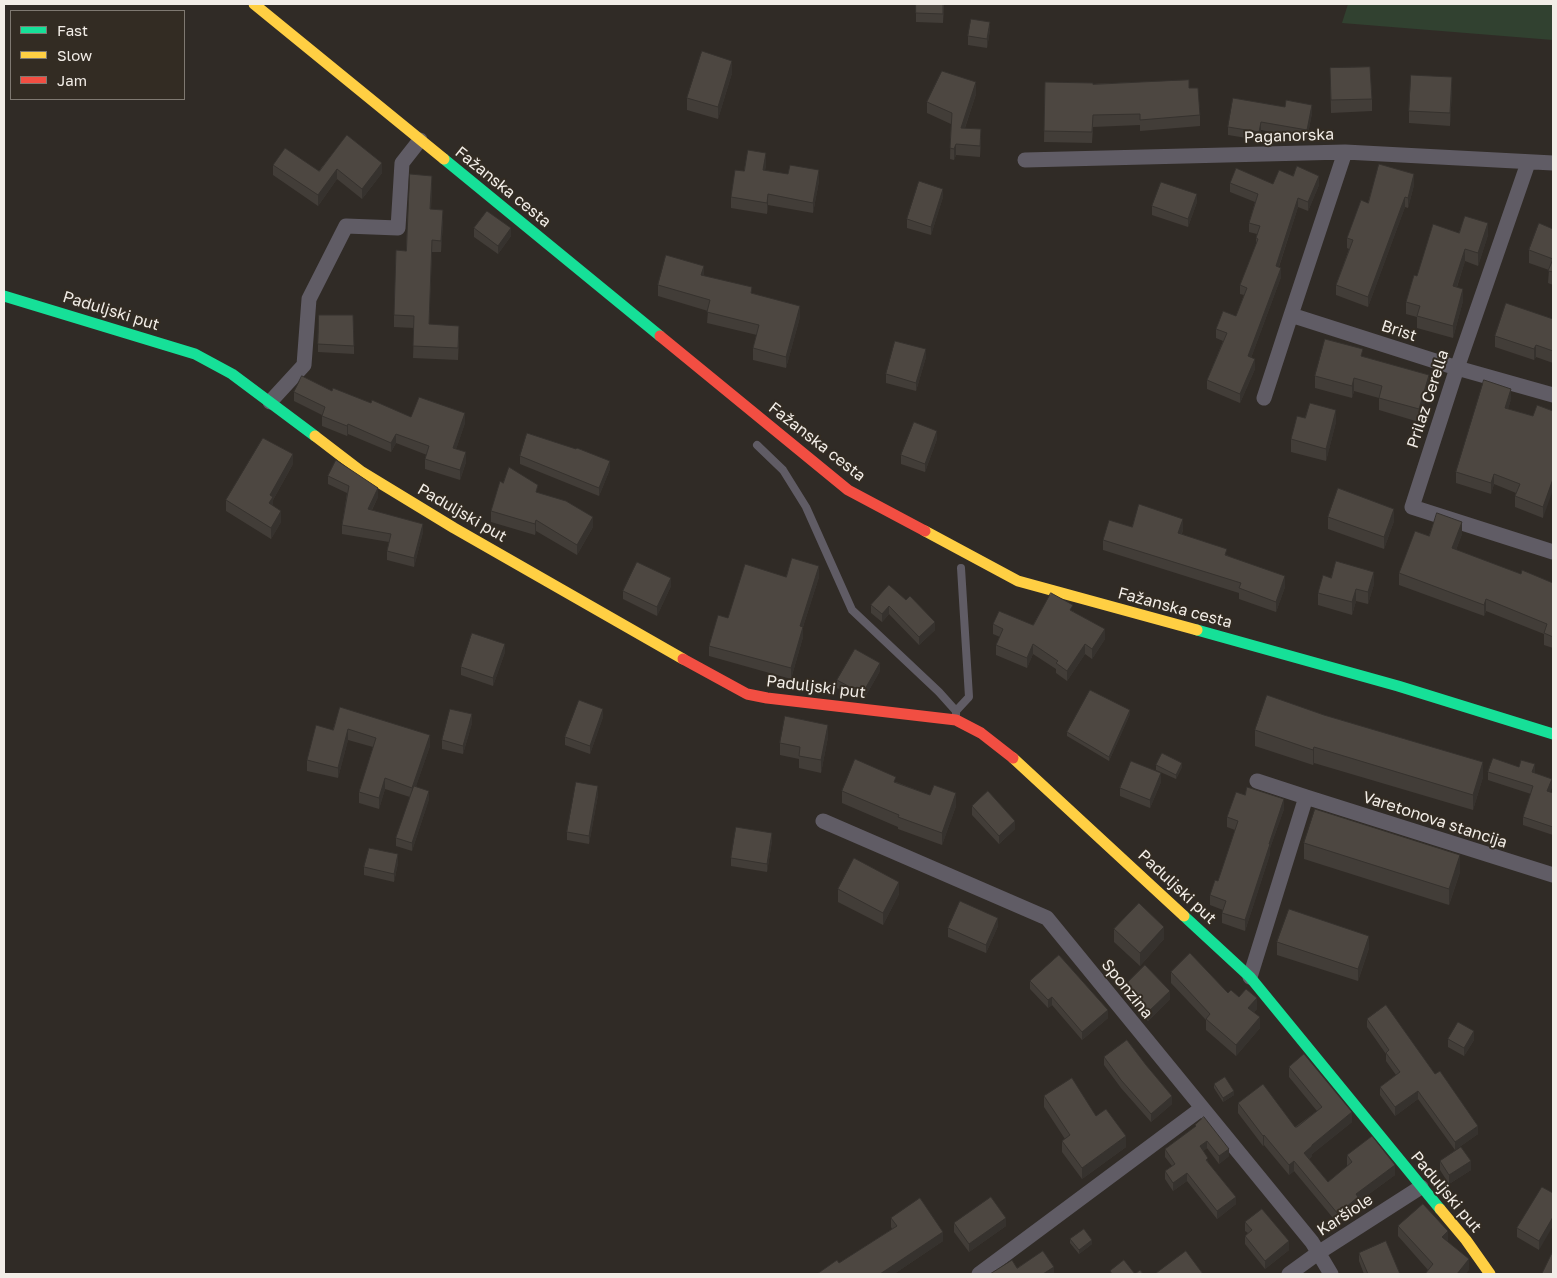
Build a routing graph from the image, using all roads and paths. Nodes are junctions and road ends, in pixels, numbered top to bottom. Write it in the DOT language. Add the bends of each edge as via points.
graph roads {
  1 [pos="254,4"];
  2 [pos="420,140"];
  3 [pos="1345,152"];
  4 [pos="1025,160"];
  5 [pos="1528,162"];
  6 [pos="1553,163"];
  7 [pos="4,296"];
  8 [pos="1291,315"];
  9 [pos="1457,368"];
  10 [pos="1553,395"];
  11 [pos="1264,398"];
  12 [pos="270,402"];
  13 [pos="757,444"];
  14 [pos="1553,552"];
  15 [pos="961,568"];
  16 [pos="956,716"];
  17 [pos="1553,734"];
  18 [pos="1257,781"];
  19 [pos="1306,798"];
  20 [pos="823,821"];
  21 [pos="1553,875"];
  22 [pos="1250,977"];
  23 [pos="1202,1108"];
  24 [pos="1421,1187"];
  25 [pos="1318,1253"];
  26 [pos="979,1274"];
  27 [pos="1289,1274"];
  28 [pos="1331,1274"];
  29 [pos="1490,1274"];
  1 -- 2 [label="street, Fažanska cesta"];
  2 -- 12 [label="street" via="402,163 398,228 346,226 309,299 304,365"];
  2 -- 17 [label="street, Fažanska cesta" via="848,490 1018,581 1398,686"];
  3 -- 4 [label="street, Paganorska"];
  3 -- 5 [label="street, Paganorska"];
  3 -- 8 [label="street"];
  5 -- 6 [label="street, Paganorska"];
  5 -- 9 [label="street, Prilaz Cerella"];
  7 -- 12 [label="street, Paduljski put" via="195,354 232,374"];
  8 -- 9 [label="street, Brist"];
  8 -- 11 [label="street"];
  9 -- 10 [label="street, Brist"];
  9 -- 14 [label="street, Prilaz Cerella" via="1412,507"];
  12 -- 16 [label="street, Paduljski put" via="362,472 724,684 767,698"];
  13 -- 16 [label="lane" via="783,470 806,507 852,610 939,692"];
  15 -- 16 [label="lane" via="969,697"];
  16 -- 22 [label="street, Paduljski put" via="1007,752"];
  18 -- 19 [label="street, Varetonova stancija"];
  19 -- 21 [label="street, Varetonova stancija"];
  19 -- 22 [label="street"];
  20 -- 23 [label="street, Sponzina" via="1047,918"];
  22 -- 24 [label="street, Paduljski put"];
  23 -- 25 [label="street, Sponzina"];
  23 -- 26 [label="street"];
  24 -- 25 [label="street, Karšiole"];
  24 -- 29 [label="street, Paduljski put"];
  25 -- 27 [label="street, Karšiole"];
  25 -- 28 [label="street, Sponzina"];
}
